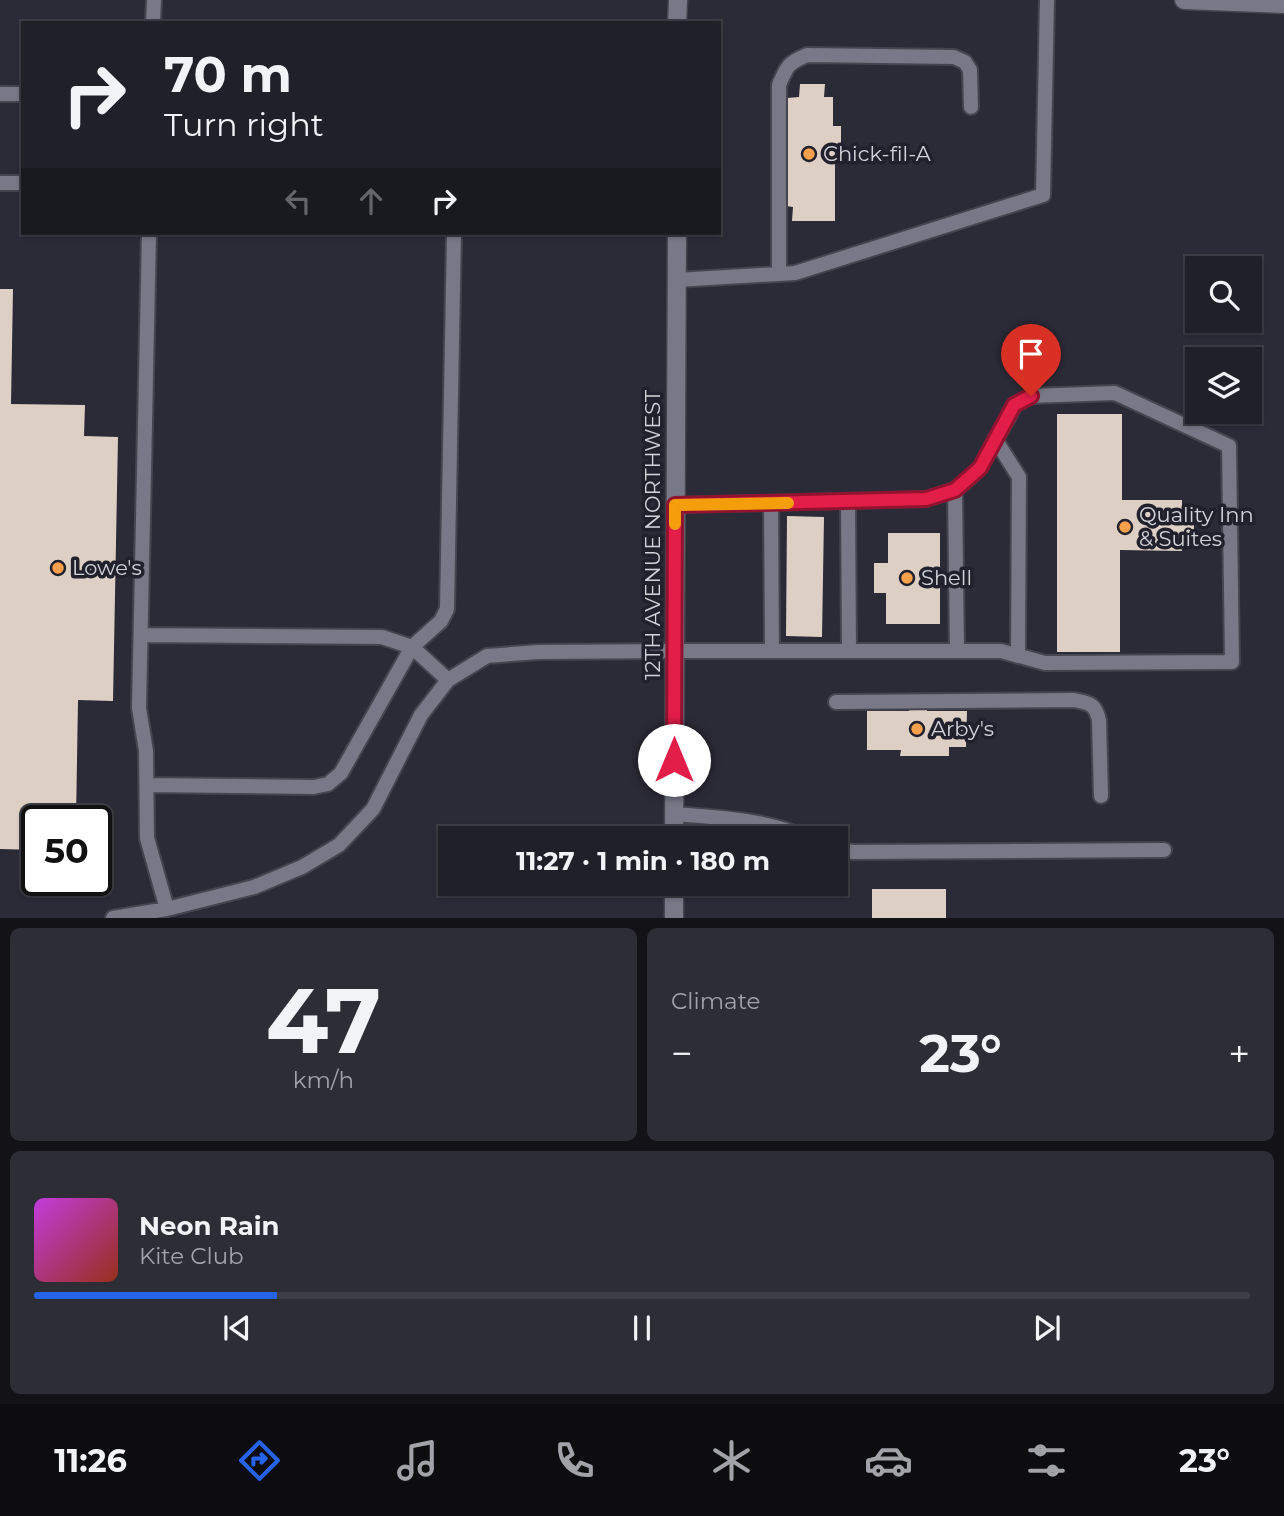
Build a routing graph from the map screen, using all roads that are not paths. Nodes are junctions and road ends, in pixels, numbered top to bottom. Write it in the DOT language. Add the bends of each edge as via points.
graph roads {
  1 [pos="154,0"];
  2 [pos="678,0"];
  3 [pos="1047,0"];
  4 [pos="1184,0"];
  5 [pos="1284,4"];
  6 [pos="153,21"];
  7 [pos="677,21"];
  8 [pos="0,94"];
  9 [pos="21,94"];
  10 [pos="971,107"];
  11 [pos="0,183"];
  12 [pos="21,184"];
  13 [pos="149,235"];
  14 [pos="454,235"];
  15 [pos="677,235"];
  16 [pos="779,274"];
  17 [pos="676,280"];
  18 [pos="995,439"];
  19 [pos="955,490"];
  20 [pos="848,502"];
  21 [pos="771,503"];
  22 [pos="675,505"];
  23 [pos="141,635"];
  24 [pos="412,647"];
  25 [pos="675,651"];
  26 [pos="772,651"];
  27 [pos="849,651"];
  28 [pos="957,651"];
  29 [pos="1018,656"];
  30 [pos="448,680"];
  31 [pos="836,702"];
  32 [pos="147,785"];
  33 [pos="1101,796"];
  34 [pos="674,814"];
  35 [pos="674,826"];
  36 [pos="771,826"];
  37 [pos="1164,850"];
  38 [pos="848,851"];
  39 [pos="674,896"];
  40 [pos="167,909"];
  41 [pos="113,918"];
  42 [pos="674,918"];
  1 -- 6 [label="lane"];
  2 -- 7 [label="main road"];
  3 -- 16 [label="lane" via="1043,195 795,273"];
  4 -- 5 [label="main road"];
  8 -- 9 [label="lane"];
  10 -- 16 [label="lane" via="970,70 954,57 807,55 787,65 779,85"];
  11 -- 12 [label="lane"];
  13 -- 23 [label="lane"];
  14 -- 24 [label="lane" via="447,609 441,621"];
  15 -- 17 [label="main road, 12TH AVENUE NORTHWEST"];
  16 -- 17 [label="lane"];
  17 -- 22 [label="main road, 12TH AVENUE NORTHWEST"];
  18 -- 19 [label="lane" via="980,468"];
  18 -- 29 [label="lane" via="1019,477"];
  18 -- 29 [label="lane" via="1014,405 1031,396 1115,393 1229,446 1231,663 1045,663"];
  19 -- 20 [label="lane" via="926,499"];
  19 -- 28 [label="lane"];
  20 -- 21 [label="lane"];
  20 -- 27 [label="lane"];
  21 -- 22 [label="lane"];
  21 -- 26 [label="lane"];
  22 -- 25 [label="main road, 12TH AVENUE NORTHWEST"];
  23 -- 24 [label="lane" via="382,638"];
  23 -- 32 [label="lane" via="139,708"];
  24 -- 30 [label="lane"];
  24 -- 32 [label="lane" via="341,773 328,784"];
  25 -- 26 [label="lane"];
  25 -- 30 [label="lane" via="487,656"];
  25 -- 34 [label="main road, 12TH AVENUE NORTHWEST"];
  26 -- 27 [label="lane"];
  27 -- 28 [label="lane"];
  28 -- 29 [label="lane" via="1000,651"];
  30 -- 40 [label="lane" via="421,715 373,809 339,845 254,887"];
  31 -- 33 [label="lane" via="1088,702 1099,720"];
  32 -- 40 [label="lane" via="147,838"];
  34 -- 35 [label="main road, 12TH AVENUE NORTHWEST"];
  34 -- 36 [label="lane"];
  37 -- 38 [label="lane"];
  39 -- 42 [label="main road"];
  40 -- 41 [label="lane"];
}
